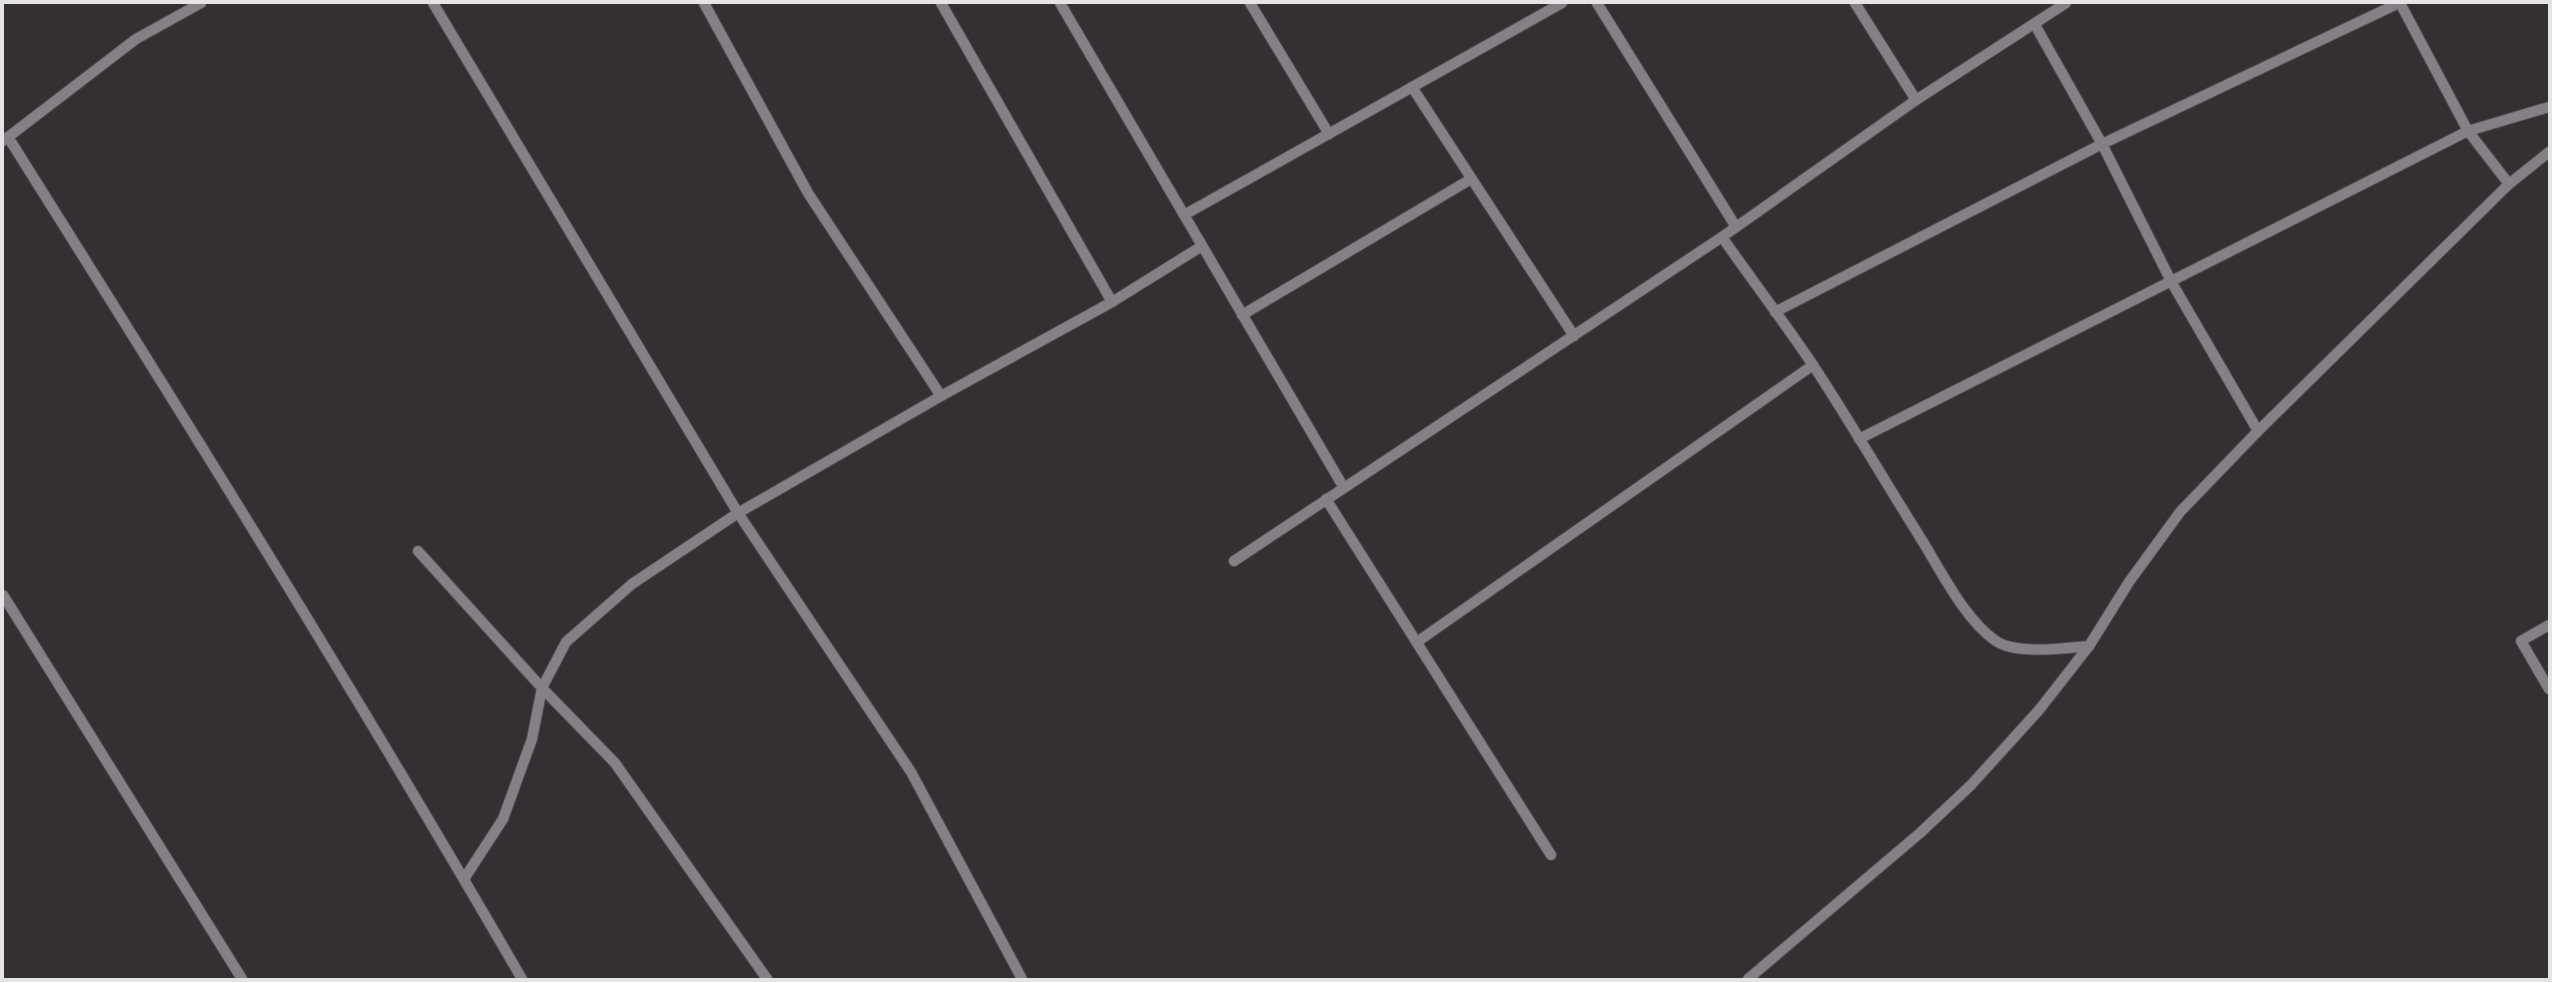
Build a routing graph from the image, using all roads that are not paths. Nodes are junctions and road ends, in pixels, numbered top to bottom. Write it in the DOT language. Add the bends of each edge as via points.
graph roads {
  1 [pos="201,3"];
  2 [pos="433,3"];
  3 [pos="704,3"];
  4 [pos="941,3"];
  5 [pos="1060,3"];
  6 [pos="1250,3"];
  7 [pos="1562,3"];
  8 [pos="1597,3"];
  9 [pos="1855,3"];
  10 [pos="2066,3"];
  11 [pos="2400,3"];
  12 [pos="2035,25"];
  13 [pos="1412,87"];
  14 [pos="1916,100"];
  15 [pos="2549,107"];
  16 [pos="2468,131"];
  17 [pos="1329,134"];
  18 [pos="6,139"];
  19 [pos="2102,144"];
  20 [pos="2549,152"];
  21 [pos="1471,178"];
  22 [pos="2509,184"];
  23 [pos="1184,215"];
  24 [pos="1736,227"];
  25 [pos="1722,237"];
  26 [pos="1202,246"];
  27 [pos="2172,283"];
  28 [pos="1112,302"];
  29 [pos="1775,312"];
  30 [pos="1242,315"];
  31 [pos="1574,336"];
  32 [pos="1813,365"];
  33 [pos="941,396"];
  34 [pos="2258,431"];
  35 [pos="1859,440"];
  36 [pos="1344,488"];
  37 [pos="1326,499"];
  38 [pos="738,513"];
  39 [pos="418,551"];
  40 [pos="1234,561"];
  41 [pos="3,595"];
  42 [pos="2549,625"];
  43 [pos="1417,642"];
  44 [pos="2089,646"];
  45 [pos="542,688"];
  46 [pos="2549,689"];
  47 [pos="1551,855"];
  48 [pos="464,879"];
  49 [pos="242,979"];
  50 [pos="522,979"];
  51 [pos="767,979"];
  52 [pos="1022,979"];
  53 [pos="1748,979"];
  1 -- 18 [label="street" via="136,39"];
  2 -- 38 [label="street"];
  3 -- 33 [label="street" via="808,193"];
  4 -- 28 [label="street"];
  5 -- 23 [label="street"];
  6 -- 17 [label="street"];
  7 -- 13 [label="street"];
  8 -- 24 [label="street"];
  9 -- 14 [label="street"];
  10 -- 12 [label="street"];
  11 -- 16 [label="street"];
  11 -- 19 [label="street"];
  12 -- 14 [label="street"];
  12 -- 19 [label="street"];
  13 -- 17 [label="street"];
  13 -- 21 [label="street"];
  14 -- 24 [label="street"];
  15 -- 16 [label="street"];
  16 -- 22 [label="street"];
  16 -- 27 [label="street"];
  17 -- 23 [label="street"];
  18 -- 48 [label="street" via="190,425"];
  19 -- 27 [label="street"];
  19 -- 29 [label="street"];
  20 -- 22 [label="street"];
  21 -- 30 [label="street"];
  21 -- 31 [label="street"];
  22 -- 34 [label="street"];
  23 -- 26 [label="street"];
  24 -- 25 [label="street"];
  25 -- 29 [label="street"];
  25 -- 31 [label="street"];
  26 -- 28 [label="street"];
  26 -- 30 [label="street"];
  27 -- 34 [label="street"];
  27 -- 35 [label="street"];
  28 -- 33 [label="street"];
  29 -- 32 [label="street"];
  30 -- 36 [label="street"];
  31 -- 36 [label="street"];
  32 -- 35 [label="street"];
  32 -- 43 [label="street"];
  33 -- 38 [label="street"];
  34 -- 44 [label="street" via="2180,512 2129,582"];
  35 -- 44 [label="street" via="1935,562 1984,632 1998,642 2015,647 2049,649"];
  36 -- 37 [label="street"];
  37 -- 40 [label="street"];
  37 -- 43 [label="street"];
  38 -- 45 [label="street" via="632,584 566,642"];
  38 -- 52 [label="street" via="911,772"];
  39 -- 45 [label="street"];
  41 -- 49 [label="street"];
  42 -- 46 [label="street" via="2521,641"];
  43 -- 47 [label="street"];
  44 -- 53 [label="street" via="2039,710 1971,785 1920,833"];
  45 -- 48 [label="street" via="532,739 503,818"];
  45 -- 51 [label="street" via="615,763"];
  48 -- 50 [label="street"];
}
